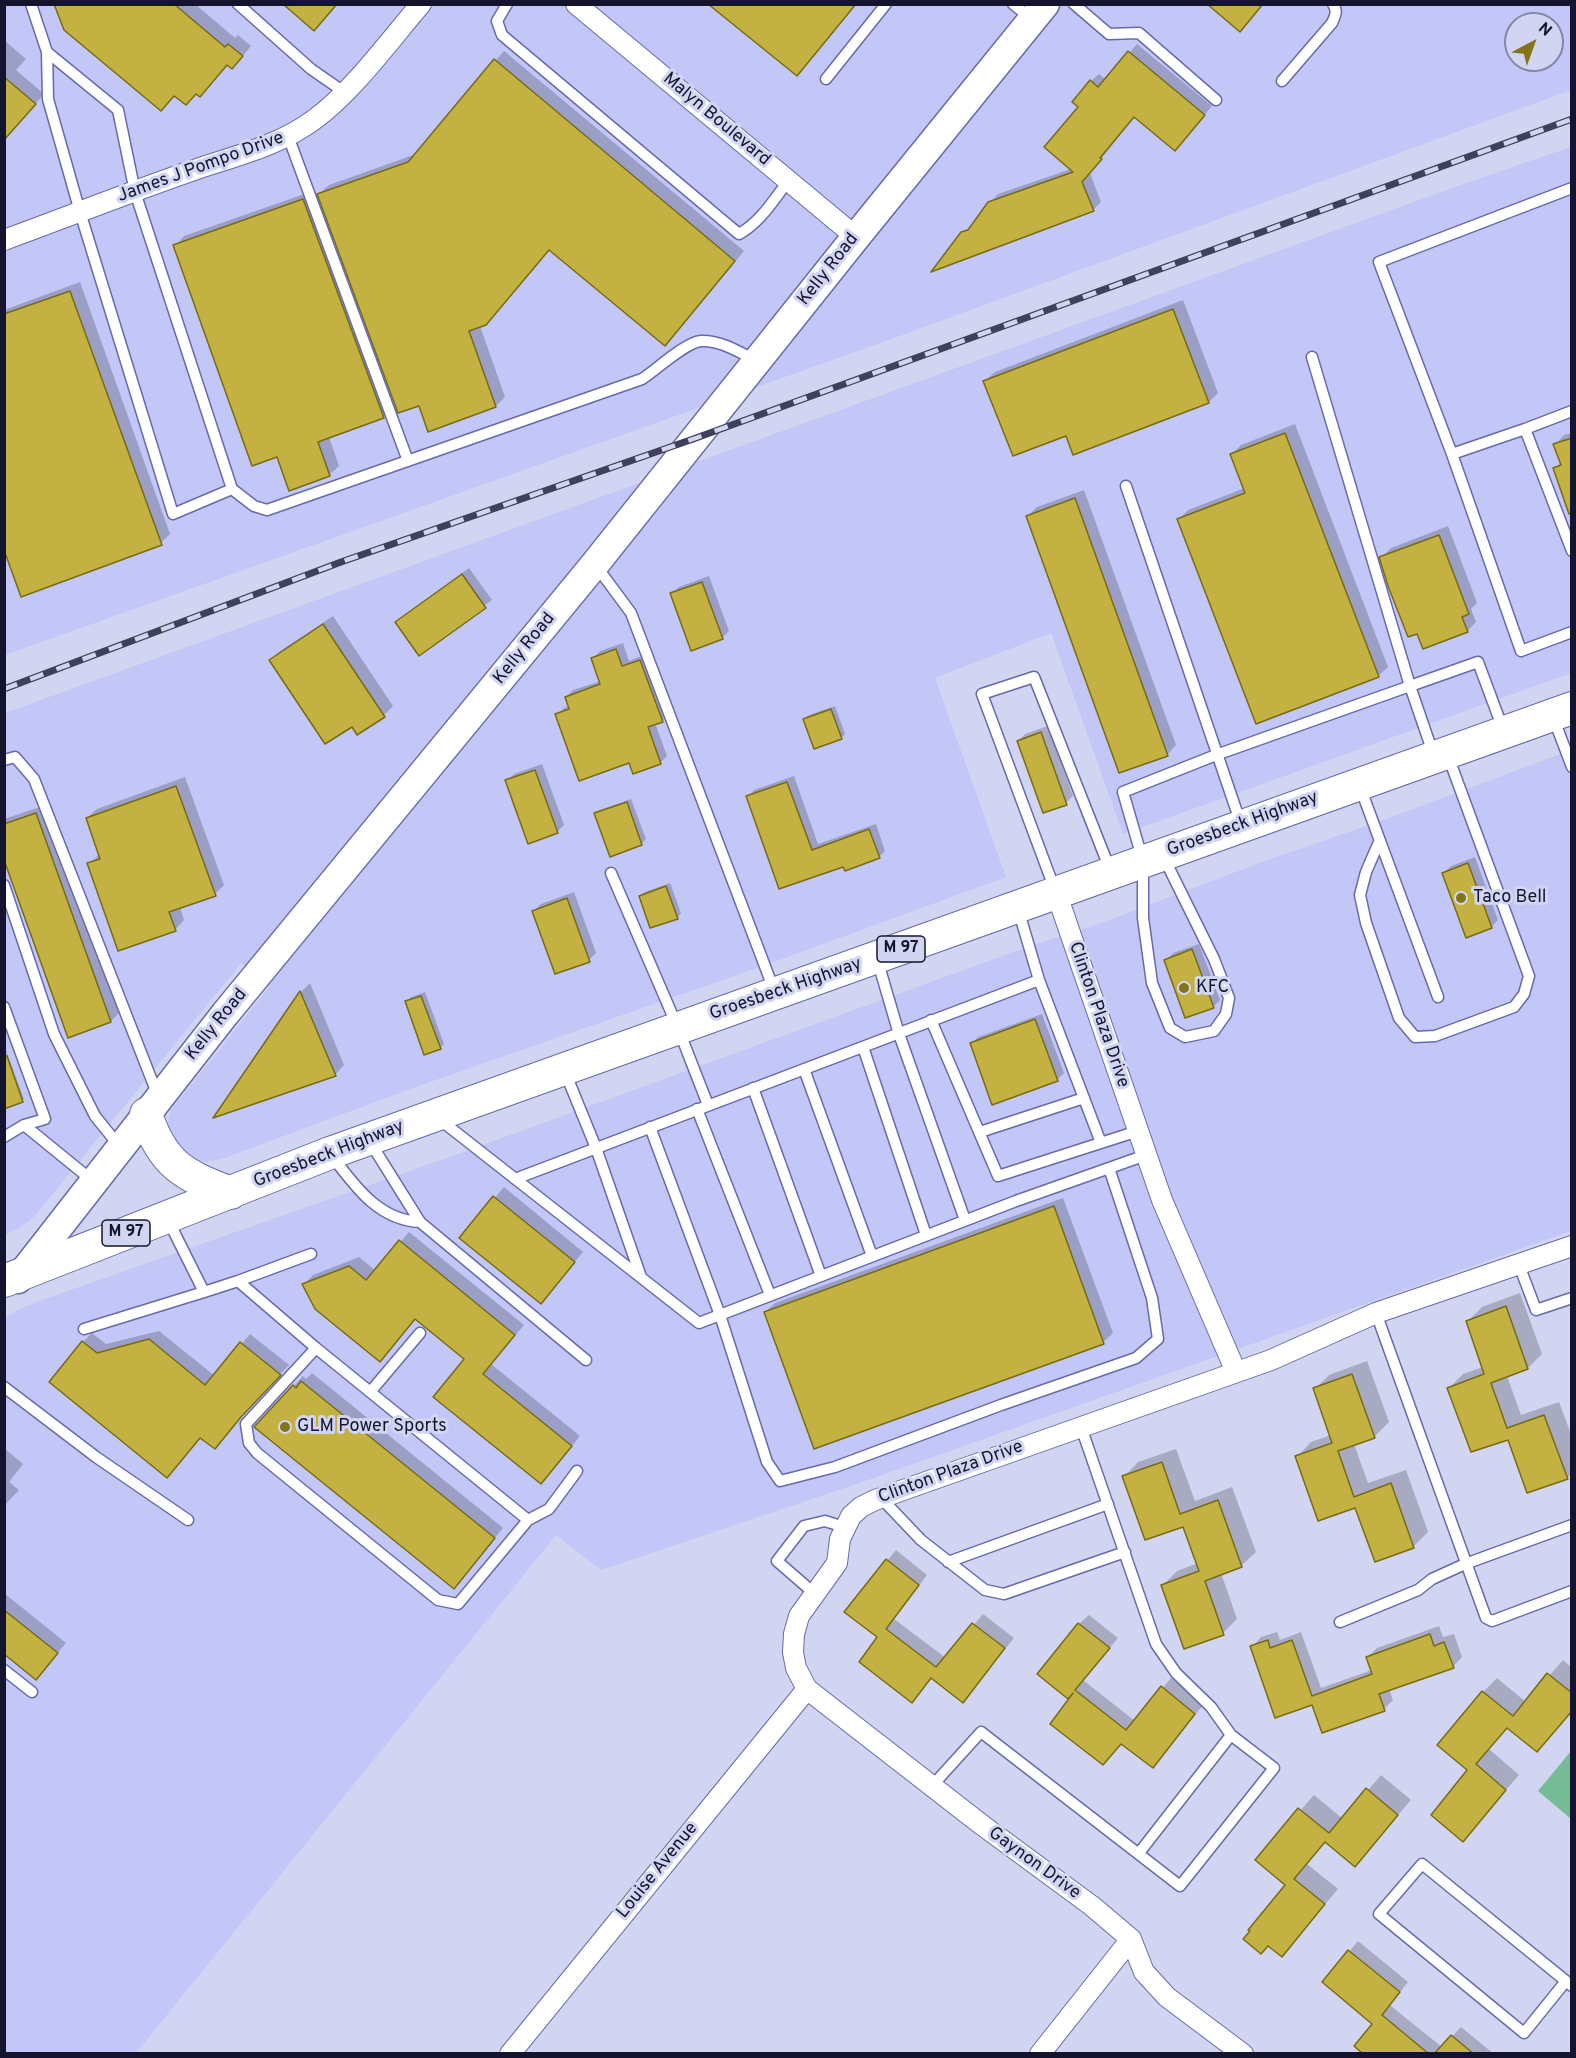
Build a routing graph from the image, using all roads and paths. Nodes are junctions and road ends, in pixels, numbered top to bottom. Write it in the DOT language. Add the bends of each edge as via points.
graph roads {
  1 [pos="32,4"];
  2 [pos="238,4"];
  3 [pos="421,4"];
  4 [pos="507,4"];
  5 [pos="886,4"];
  6 [pos="1074,4"];
  7 [pos="1333,4"];
  8 [pos="585,7"];
  9 [pos="1030,10"];
  10 [pos="47,52"];
  11 [pos="826,79"];
  12 [pos="1282,81"];
  13 [pos="344,92"];
  14 [pos="1216,100"];
  15 [pos="288,136"];
  16 [pos="789,180"];
  17 [pos="1572,188"];
  18 [pos="135,192"];
  19 [pos="80,212"];
  20 [pos="856,237"];
  21 [pos="4,240"];
  22 [pos="1312,357"];
  23 [pos="758,361"];
  24 [pos="1572,411"];
  25 [pos="1525,429"];
  26 [pos="1452,454"];
  27 [pos="408,461"];
  28 [pos="1126,486"];
  29 [pos="232,489"];
  30 [pos="1572,551"];
  31 [pos="595,564"];
  32 [pos="1572,632"];
  33 [pos="1410,686"];
  34 [pos="1562,711"];
  35 [pos="1504,732"];
  36 [pos="1440,754"];
  37 [pos="1216,755"];
  38 [pos="4,760"];
  39 [pos="1572,767"];
  40 [pos="1359,783"];
  41 [pos="1242,825"];
  42 [pos="1379,842"];
  43 [pos="1152,857"];
  44 [pos="1111,872"];
  45 [pos="611,873"];
  46 [pos="4,885"];
  47 [pos="1056,892"];
  48 [pos="1017,906"];
  49 [pos="877,957"];
  50 [pos="1039,980"];
  51 [pos="775,993"];
  52 [pos="1438,997"];
  53 [pos="4,1007"];
  54 [pos="932,1020"];
  55 [pos="678,1028"];
  56 [pos="898,1034"];
  57 [pos="863,1047"];
  58 [pos="564,1069"];
  59 [pos="804,1069"];
  60 [pos="753,1088"];
  61 [pos="1084,1098"];
  62 [pos="152,1106"];
  63 [pos="702,1107"];
  64 [pos="434,1115"];
  65 [pos="24,1125"];
  66 [pos="650,1127"];
  67 [pos="1138,1131"];
  68 [pos="980,1132"];
  69 [pos="4,1137"];
  70 [pos="369,1139"];
  71 [pos="1101,1143"];
  72 [pos="121,1148"];
  73 [pos="596,1148"];
  74 [pos="330,1153"];
  75 [pos="1146,1155"];
  76 [pos="1109,1168"];
  77 [pos="515,1179"];
  78 [pos="94,1182"];
  79 [pos="231,1193"];
  80 [pos="166,1217"];
  81 [pos="965,1220"];
  82 [pos="420,1222"];
  83 [pos="927,1235"];
  84 [pos="1572,1246"];
  85 [pos="311,1254"];
  86 [pos="873,1256"];
  87 [pos="1519,1266"];
  88 [pos="821,1276"];
  89 [pos="641,1278"];
  90 [pos="238,1281"];
  91 [pos="10,1283"];
  92 [pos="204,1292"];
  93 [pos="771,1295"];
  94 [pos="1572,1298"];
  95 [pos="1376,1313"];
  96 [pos="720,1315"];
  97 [pos="84,1329"];
  98 [pos="420,1333"];
  99 [pos="316,1347"];
  100 [pos="586,1360"];
  101 [pos="1236,1372"];
  102 [pos="4,1387"];
  103 [pos="371,1391"];
  104 [pos="1081,1427"];
  105 [pos="576,1471"];
  106 [pos="881,1498"];
  107 [pos="1108,1504"];
  108 [pos="188,1520"];
  109 [pos="528,1520"];
  110 [pos="1572,1525"];
  111 [pos="844,1527"];
  112 [pos="1125,1552"];
  113 [pos="948,1562"];
  114 [pos="1465,1564"];
  115 [pos="1572,1591"];
  116 [pos="815,1594"];
  117 [pos="1340,1622"];
  118 [pos="4,1670"];
  119 [pos="807,1689"];
  120 [pos="32,1692"];
  121 [pos="1231,1735"];
  122 [pos="932,1786"];
  123 [pos="1138,1853"];
  124 [pos="1131,1939"];
  125 [pos="1569,1984"];
  126 [pos="510,2054"];
  127 [pos="1040,2054"];
  128 [pos="1243,2054"];
  1 -- 10 [label="lane"];
  2 -- 13 [label="lane" via="311,69"];
  3 -- 13 [label="street, James J Pompo Drive"];
  4 -- 16 [label="lane" via="497,21 502,35 739,234 758,220"];
  5 -- 11 [label="lane"];
  6 -- 14 [label="lane" via="1109,34 1139,33"];
  7 -- 12 [label="lane" via="1336,15 1332,23"];
  8 -- 16 [label="street, Malyn Boulevard"];
  9 -- 20 [label="street, Kelly Road"];
  10 -- 18 [label="lane" via="118,110"];
  10 -- 19 [label="lane" via="48,99"];
  13 -- 15 [label="street, James J Pompo Drive" via="316,118"];
  15 -- 18 [label="street, James J Pompo Drive"];
  15 -- 27 [label="lane"];
  16 -- 20 [label="street, Malyn Boulevard"];
  17 -- 26 [label="lane" via="1379,261"];
  18 -- 19 [label="street, James J Pompo Drive"];
  18 -- 29 [label="lane"];
  19 -- 21 [label="street, James J Pompo Drive"];
  19 -- 29 [label="lane" via="173,514"];
  20 -- 23 [label="street, Kelly Road"];
  22 -- 33 [label="lane"];
  23 -- 27 [label="lane" via="719,344 700,341 683,348 642,379"];
  23 -- 31 [label="street, Kelly Road"];
  24 -- 25 [label="lane"];
  25 -- 26 [label="lane"];
  25 -- 30 [label="lane"];
  26 -- 32 [label="lane" via="1521,651"];
  27 -- 29 [label="lane" via="267,510 254,506"];
  28 -- 37 [label="lane"];
  31 -- 51 [label="lane" via="631,613"];
  31 -- 62 [label="street, Kelly Road"];
  33 -- 35 [label="lane" via="1478,662"];
  33 -- 36 [label="lane"];
  33 -- 37 [label="lane"];
  34 -- 35 [label="main road, Groesbeck Highway / M 97"];
  34 -- 39 [label="lane"];
  35 -- 36 [label="main road, Groesbeck Highway / M 97"];
  36 -- 40 [label="main road, Groesbeck Highway / M 97"];
  36 -- 42 [label="lane" via="1529,976 1524,994 1514,1007 1435,1036 1415,1037 1398,1018 1360,896"];
  37 -- 41 [label="lane"];
  37 -- 43 [label="lane" via="1123,792"];
  38 -- 62 [label="lane" via="15,757 34,779"];
  40 -- 41 [label="main road, Groesbeck Highway / M 97"];
  40 -- 42 [label="lane"];
  41 -- 43 [label="main road, Groesbeck Highway / M 97"];
  42 -- 52 [label="lane"];
  43 -- 43 [label="lane" via="1143,918 1152,983 1170,1028 1185,1037 1214,1031 1226,1014 1229,998 1214,959"];
  43 -- 44 [label="main road, Groesbeck Highway / M 97"];
  44 -- 47 [label="main road, Groesbeck Highway / M 97"];
  44 -- 47 [label="lane" via="1034,677 982,694"];
  45 -- 55 [label="lane"];
  46 -- 72 [label="lane" via="54,1034 95,1116"];
  47 -- 48 [label="main road, Groesbeck Highway / M 97"];
  47 -- 67 [label="street, Clinton Plaza Drive"];
  48 -- 49 [label="main road, Groesbeck Highway / M 97"];
  48 -- 50 [label="lane"];
  49 -- 51 [label="main road, Groesbeck Highway / M 97"];
  49 -- 56 [label="lane"];
  50 -- 54 [label="lane"];
  50 -- 61 [label="lane"];
  51 -- 55 [label="main road, Groesbeck Highway / M 97"];
  53 -- 65 [label="lane" via="45,1119"];
  54 -- 56 [label="lane"];
  54 -- 68 [label="lane"];
  55 -- 58 [label="main road, Groesbeck Highway / M 97"];
  55 -- 63 [label="lane"];
  56 -- 57 [label="lane"];
  56 -- 81 [label="lane"];
  57 -- 59 [label="lane"];
  57 -- 83 [label="lane"];
  58 -- 64 [label="main road, Groesbeck Highway / M 97"];
  58 -- 73 [label="lane"];
  59 -- 60 [label="lane"];
  59 -- 86 [label="lane"];
  60 -- 63 [label="lane"];
  60 -- 88 [label="lane"];
  61 -- 68 [label="lane"];
  61 -- 71 [label="lane"];
  62 -- 72 [label="street, Kelly Road"];
  62 -- 79 [label="main road" via="158,1144 167,1157 200,1182"];
  63 -- 66 [label="lane"];
  63 -- 93 [label="lane"];
  64 -- 70 [label="main road, Groesbeck Highway / M 97"];
  64 -- 77 [label="lane"];
  65 -- 69 [label="lane"];
  65 -- 78 [label="lane"];
  66 -- 73 [label="lane"];
  66 -- 96 [label="lane"];
  67 -- 71 [label="lane"];
  67 -- 75 [label="street, Clinton Plaza Drive"];
  68 -- 71 [label="lane" via="998,1176"];
  70 -- 74 [label="main road, Groesbeck Highway / M 97"];
  70 -- 82 [label="lane"];
  72 -- 78 [label="street, Kelly Road"];
  73 -- 77 [label="lane"];
  73 -- 89 [label="lane"];
  74 -- 79 [label="main road, Groesbeck Highway / M 97"];
  74 -- 82 [label="lane" via="360,1193 383,1211 396,1218"];
  75 -- 76 [label="lane"];
  75 -- 101 [label="street, Clinton Plaza Drive"];
  76 -- 81 [label="lane"];
  76 -- 96 [label="lane" via="1152,1298 1158,1339 1136,1358 835,1467 780,1480 768,1462"];
  77 -- 89 [label="lane"];
  78 -- 91 [label="street, Kelly Road"];
  79 -- 80 [label="main road, Groesbeck Highway / M 97"];
  80 -- 91 [label="main road, Groesbeck Highway / M 97"];
  80 -- 92 [label="lane"];
  81 -- 83 [label="lane"];
  82 -- 100 [label="lane"];
  83 -- 86 [label="lane"];
  84 -- 87 [label="street, Clinton Plaza Drive"];
  85 -- 90 [label="lane"];
  86 -- 88 [label="lane"];
  87 -- 94 [label="lane" via="1536,1310"];
  87 -- 95 [label="street, Clinton Plaza Drive"];
  88 -- 93 [label="lane"];
  89 -- 96 [label="lane" via="699,1323"];
  90 -- 92 [label="lane"];
  90 -- 99 [label="lane"];
  92 -- 97 [label="lane"];
  93 -- 96 [label="lane"];
  95 -- 101 [label="street, Clinton Plaza Drive"];
  95 -- 114 [label="lane"];
  98 -- 103 [label="lane"];
  99 -- 103 [label="lane"];
  99 -- 109 [label="lane" via="246,1424 249,1443 257,1453 438,1600 458,1604"];
  101 -- 104 [label="street, Clinton Plaza Drive"];
  102 -- 108 [label="lane"];
  103 -- 109 [label="lane"];
  104 -- 106 [label="street, Clinton Plaza Drive"];
  104 -- 107 [label="lane"];
  105 -- 109 [label="lane" via="549,1509"];
  106 -- 111 [label="street, Clinton Plaza Drive" via="861,1507"];
  106 -- 113 [label="lane"];
  107 -- 112 [label="lane"];
  107 -- 113 [label="lane"];
  110 -- 114 [label="lane"];
  111 -- 116 [label="street" via="837,1563"];
  111 -- 116 [label="lane" via="825,1521 804,1526 777,1561"];
  112 -- 113 [label="lane" via="1004,1594 985,1590"];
  112 -- 121 [label="lane" via="1156,1644 1176,1673"];
  114 -- 115 [label="lane" via="1486,1618 1492,1621"];
  114 -- 117 [label="lane" via="1418,1590"];
  116 -- 119 [label="street" via="799,1616 794,1634 796,1668"];
  118 -- 120 [label="lane"];
  119 -- 122 [label="street, Gaynon Drive"];
  119 -- 126 [label="street, Louise Avenue"];
  121 -- 123 [label="lane"];
  121 -- 123 [label="lane" via="1274,1767 1180,1886"];
  122 -- 123 [label="lane" via="981,1732"];
  122 -- 124 [label="street, Gaynon Drive"];
  124 -- 127 [label="street"];
  124 -- 128 [label="street, Gaynon Drive" via="1144,1972 1167,1997"];
  125 -- 125 [label="lane" via="1422,1864 1379,1914 1524,2033"];
}
